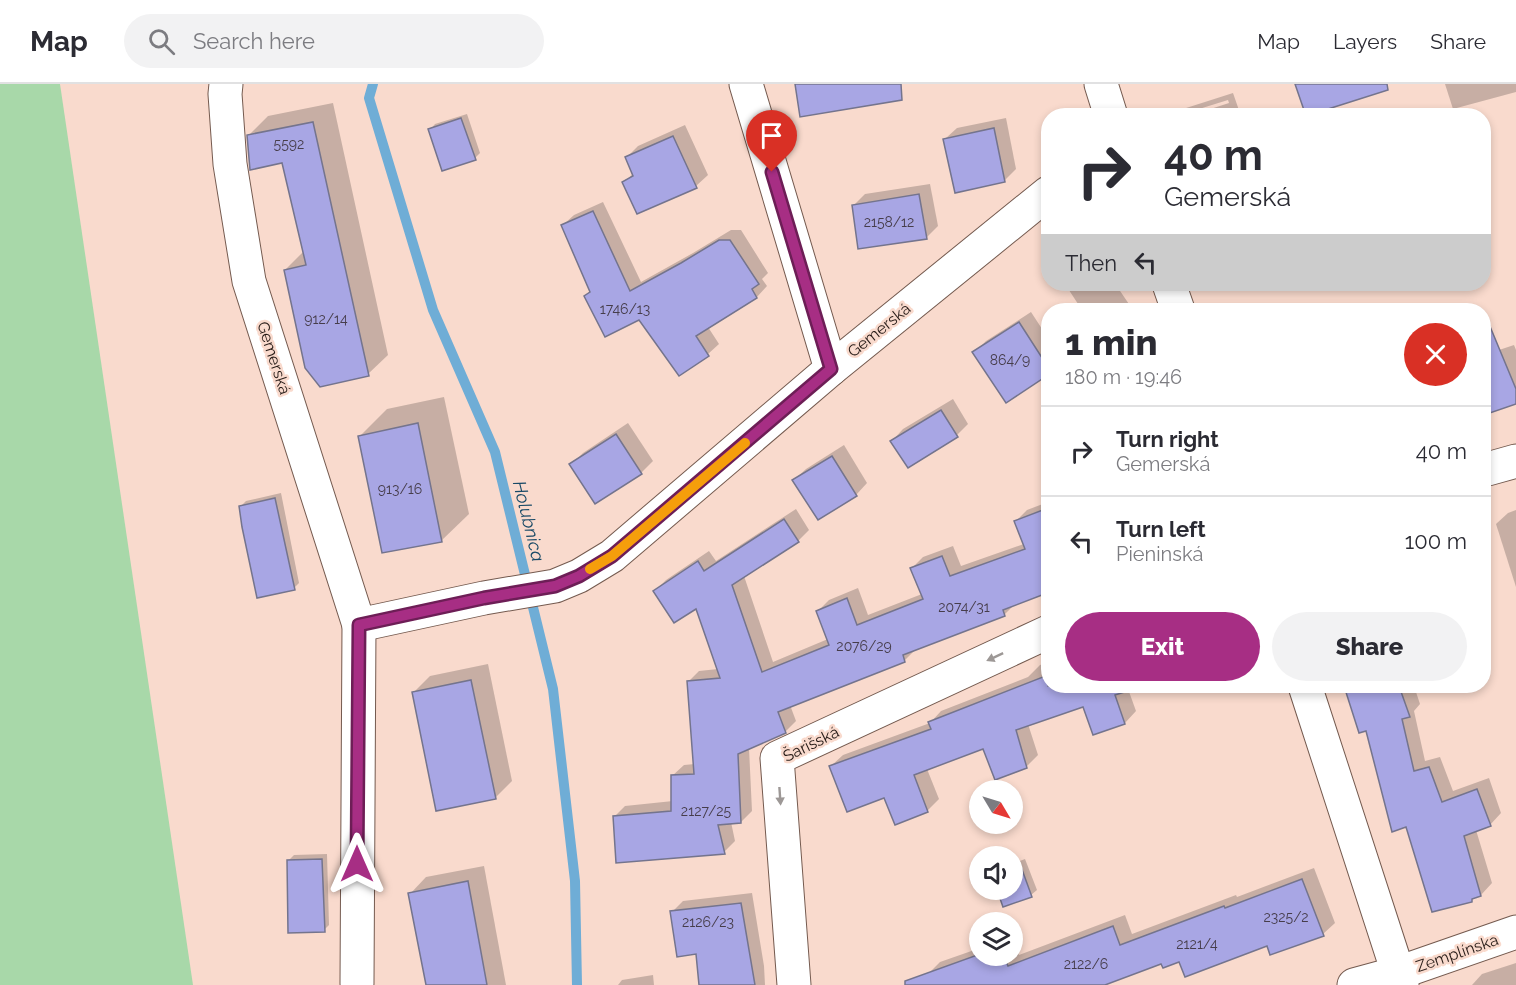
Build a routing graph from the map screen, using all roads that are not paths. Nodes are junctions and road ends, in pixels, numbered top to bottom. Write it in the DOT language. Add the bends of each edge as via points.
graph roads {
  1 [pos="226,84"];
  2 [pos="746,84"];
  3 [pos="1101,84"];
  4 [pos="1108,108"];
  5 [pos="1041,199"];
  6 [pos="831,369"];
  7 [pos="1516,461"];
  8 [pos="1491,468"];
  9 [pos="359,625"];
  10 [pos="1041,635"];
  11 [pos="1307,693"];
  12 [pos="1516,932"];
  13 [pos="1400,979"];
  14 [pos="357,983"];
  15 [pos="794,985"];
  16 [pos="1354,985"];
  1 -- 9 [label="street, Gemerská" via="230,164 249,281"];
  2 -- 6 [label="street"];
  3 -- 4 [label="street"];
  5 -- 6 [label="street, Gemerská"];
  6 -- 9 [label="street, Gemerská" via="612,556 579,576 555,586"];
  7 -- 8 [label="street"];
  9 -- 14 [label="street, Gemerská"];
  10 -- 15 [label="street, Šarišská, one-way" via="777,758"];
  11 -- 13 [label="street"];
  12 -- 13 [label="street, Zemplínska"];
  13 -- 16 [label="street"];
}
